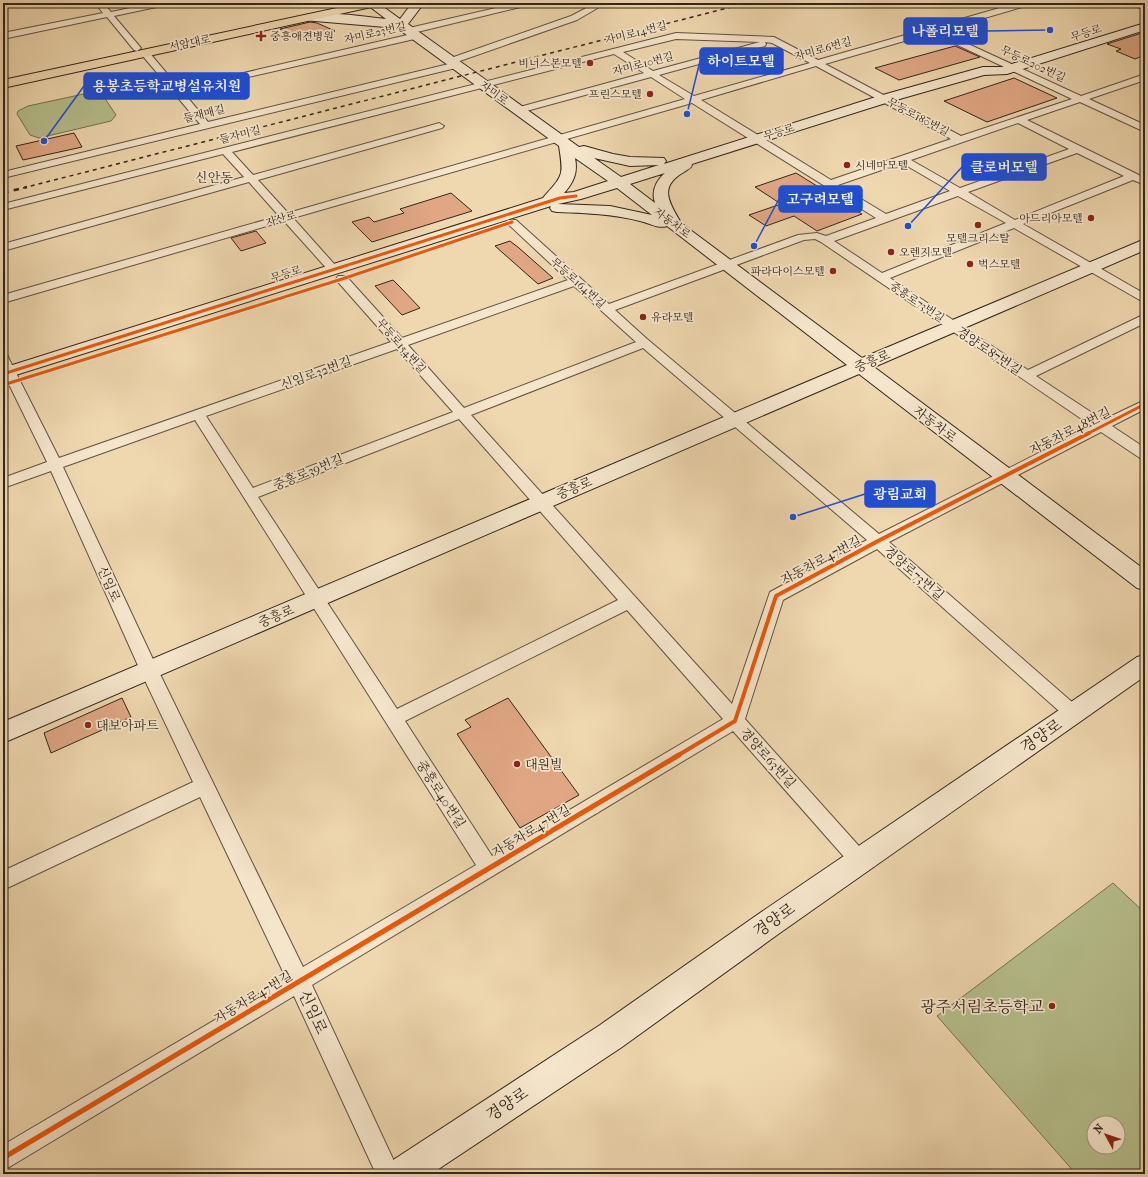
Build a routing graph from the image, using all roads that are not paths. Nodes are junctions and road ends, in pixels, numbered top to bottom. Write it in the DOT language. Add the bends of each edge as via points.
graph roads {
  1 [pos="99,3"];
  2 [pos="166,3"];
  3 [pos="340,3"];
  4 [pos="373,3"];
  5 [pos="418,3"];
  6 [pos="528,3"];
  7 [pos="602,3"];
  8 [pos="1026,3"];
  9 [pos="1132,3"];
  10 [pos="1145,8"];
  11 [pos="309,11"];
  12 [pos="1145,14"];
  13 [pos="109,15"];
  14 [pos="1145,26"];
  15 [pos="409,30"];
  16 [pos="932,30"];
  17 [pos="3,36"];
  18 [pos="774,40"];
  19 [pos="141,50"];
  20 [pos="615,51"];
  21 [pos="998,61"];
  22 [pos="454,63"];
  23 [pos="817,63"];
  24 [pos="1012,68"];
  25 [pos="983,71"];
  26 [pos="652,74"];
  27 [pos="3,76"];
  28 [pos="1145,77"];
  29 [pos="3,84"];
  30 [pos="482,84"];
  31 [pos="177,91"];
  32 [pos="693,99"];
  33 [pos="884,99"];
  34 [pos="1080,99"];
  35 [pos="519,110"];
  36 [pos="1019,120"];
  37 [pos="206,126"];
  38 [pos="439,126"];
  39 [pos="1145,129"];
  40 [pos="757,139"];
  41 [pos="960,140"];
  42 [pos="562,141"];
  43 [pos="1078,149"];
  44 [pos="226,151"];
  45 [pos="705,155"];
  46 [pos="902,159"];
  47 [pos="3,175"];
  48 [pos="1133,176"];
  49 [pos="250,179"];
  50 [pos="618,182"];
  51 [pos="1145,182"];
  52 [pos="830,184"];
  53 [pos="959,192"];
  54 [pos="553,205"];
  55 [pos="3,207"];
  56 [pos="285,217"];
  57 [pos="886,219"];
  58 [pos="512,222"];
  59 [pos="1014,224"];
  60 [pos="677,228"];
  61 [pos="825,240"];
  62 [pos="1145,244"];
  63 [pos="3,248"];
  64 [pos="726,265"];
  65 [pos="1089,268"];
  66 [pos="337,274"];
  67 [pos="881,278"];
  68 [pos="576,281"];
  69 [pos="3,299"];
  70 [pos="1145,299"];
  71 [pos="607,309"];
  72 [pos="1145,318"];
  73 [pos="952,326"];
  74 [pos="399,343"];
  75 [pos="644,343"];
  76 [pos="860,366"];
  77 [pos="6,374"];
  78 [pos="1026,376"];
  79 [pos="1145,404"];
  80 [pos="460,413"];
  81 [pos="198,415"];
  82 [pos="734,420"];
  83 [pos="1102,426"];
  84 [pos="1145,455"];
  85 [pos="55,465"];
  86 [pos="1004,476"];
  87 [pos="3,483"];
  88 [pos="250,495"];
  89 [pos="540,503"];
  90 [pos="878,541"];
  91 [pos="1145,582"];
  92 [pos="316,598"];
  93 [pos="629,602"];
  94 [pos="1145,664"];
  95 [pos="149,670"];
  96 [pos="1074,714"];
  97 [pos="394,719"];
  98 [pos="735,721"];
  99 [pos="3,733"];
  100 [pos="204,786"];
  101 [pos="860,861"];
  102 [pos="489,868"];
  103 [pos="3,881"];
  104 [pos="299,982"];
  105 [pos="3,1158"];
  106 [pos="388,1174"];
  107 [pos="402,1174"];
  1 -- 13 [label="street"];
  2 -- 13 [label="street"];
  3 -- 11 [label="main road, 서암대로"];
  4 -- 11 [label="main road, 서암대로"];
  4 -- 15 [label="street, 자미로"];
  5 -- 15 [label="street"];
  6 -- 15 [label="street, 자미로23번길"];
  7 -- 22 [label="street, 들재매길" via="574,18"];
  8 -- 16 [label="street, 자미로6번길"];
  9 -- 10 [label="street"];
  11 -- 15 [label="street"];
  11 -- 19 [label="main road, 서암대로"];
  12 -- 21 [label="street, 무등로"];
  13 -- 17 [label="street"];
  13 -- 19 [label="street"];
  14 -- 24 [label="street, 무등로"];
  15 -- 22 [label="street, 자미로"];
  15 -- 31 [label="street, 자미로23번길"];
  16 -- 21 [label="street, 무등로202번길"];
  16 -- 23 [label="street, 자미로6번길"];
  18 -- 20 [label="street, 자미로14번길" via="676,36"];
  18 -- 23 [label="street, 자미로14번길"];
  18 -- 26 [label="street, 자미로10번길"];
  19 -- 27 [label="main road, 서암대로"];
  19 -- 29 [label="main road, 서암대로"];
  19 -- 31 [label="street"];
  20 -- 26 [label="street"];
  20 -- 30 [label="street, 자미로14번길"];
  21 -- 24 [label="street, 무등로202번길"];
  21 -- 25 [label="street, 무등로"];
  22 -- 30 [label="street, 자미로"];
  22 -- 37 [label="street, 들재매길"];
  23 -- 32 [label="street, 자미로6번길"];
  23 -- 33 [label="street, 무등로180번길"];
  24 -- 25 [label="street, 무등로" via="1003,71"];
  24 -- 34 [label="street, 무등로202번길"];
  25 -- 33 [label="street, 무등로"];
  26 -- 32 [label="street"];
  26 -- 35 [label="street, 자미로10번길"];
  28 -- 34 [label="street"];
  30 -- 35 [label="street, 자미로"];
  30 -- 44 [label="street, 들자미길"];
  31 -- 37 [label="street"];
  32 -- 40 [label="street"];
  32 -- 42 [label="street, 자미로6번길"];
  33 -- 40 [label="street, 무등로"];
  33 -- 41 [label="street, 무등로180번길"];
  34 -- 36 [label="street, 무등로202번길"];
  34 -- 39 [label="street, 무등로202번길"];
  35 -- 42 [label="street, 자미로"];
  36 -- 41 [label="street, 무등로202번길"];
  36 -- 43 [label="street"];
  37 -- 47 [label="street, 들재매길"];
  38 -- 49 [label="street"];
  40 -- 45 [label="street, 무등로"];
  40 -- 52 [label="street"];
  41 -- 46 [label="street, 무등로180번길"];
  42 -- 45 [label="street" via="606,158 632,163"];
  42 -- 50 [label="street, 자미로"];
  42 -- 54 [label="street" via="570,169"];
  42 -- 56 [label="street, 자산로"];
  43 -- 48 [label="street"];
  43 -- 53 [label="street, 중흥로73번길"];
  44 -- 49 [label="street"];
  44 -- 55 [label="street, 들자미길"];
  45 -- 50 [label="street, 무등로"];
  45 -- 60 [label="street" via="680,168 661,187 661,198"];
  46 -- 52 [label="street, 무등로180번길"];
  46 -- 53 [label="street"];
  48 -- 51 [label="street"];
  48 -- 59 [label="street, 중흥로73번길"];
  49 -- 56 [label="street"];
  49 -- 63 [label="street"];
  50 -- 54 [label="street, 무등로" via="576,196 560,198"];
  50 -- 60 [label="street, 자동차로"];
  52 -- 57 [label="street"];
  53 -- 57 [label="street, 중흥로73번길"];
  53 -- 59 [label="street"];
  54 -- 58 [label="street, 무등로"];
  54 -- 60 [label="street" via="616,210"];
  54 -- 66 [label="street, 무등로"];
  56 -- 66 [label="street"];
  56 -- 69 [label="street, 자산로"];
  57 -- 61 [label="street, 중흥로73번길"];
  58 -- 66 [label="street, 무등로"];
  58 -- 68 [label="street, 무등로164번길"];
  59 -- 65 [label="street"];
  59 -- 67 [label="street, 중흥로73번길"];
  60 -- 64 [label="street, 자동차로"];
  61 -- 64 [label="street, 중흥로73번길" via="817,236 802,237"];
  61 -- 67 [label="street, 중흥로73번길"];
  62 -- 65 [label="street, 중흥로"];
  64 -- 71 [label="street"];
  64 -- 76 [label="street, 자동차로"];
  65 -- 70 [label="street"];
  65 -- 73 [label="street, 중흥로"];
  66 -- 74 [label="street, 무등로154번길"];
  66 -- 77 [label="street, 무등로"];
  67 -- 73 [label="street, 중흥로73번길"];
  68 -- 71 [label="street, 무등로164번길"];
  68 -- 74 [label="street, 신임로32번길"];
  71 -- 75 [label="street, 무등로164번길"];
  72 -- 78 [label="street, 경양로87번길"];
  73 -- 76 [label="street, 중흥로"];
  73 -- 78 [label="street, 경양로87번길"];
  74 -- 80 [label="street, 무등로154번길"];
  74 -- 81 [label="street, 신임로32번길"];
  75 -- 80 [label="street"];
  75 -- 82 [label="street, 무등로164번길"];
  76 -- 82 [label="street, 중흥로"];
  76 -- 86 [label="street, 자동차로"];
  77 -- 85 [label="street, 신임로"];
  78 -- 83 [label="street, 경양로87번길"];
  79 -- 83 [label="street, 자동차로48번길"];
  80 -- 88 [label="street, 중흥로39번길"];
  80 -- 89 [label="street, 무등로154번길"];
  81 -- 85 [label="street, 신임로32번길"];
  81 -- 88 [label="street"];
  82 -- 89 [label="street, 중흥로"];
  82 -- 90 [label="street, 경양로73번길"];
  83 -- 84 [label="street, 경양로87번길"];
  83 -- 86 [label="street, 자동차로48번길"];
  85 -- 87 [label="street, 신임로32번길"];
  85 -- 95 [label="street, 신임로"];
  86 -- 90 [label="street, 자동차로47번길"];
  86 -- 91 [label="street, 자동차로"];
  88 -- 92 [label="street"];
  89 -- 92 [label="street, 중흥로"];
  89 -- 93 [label="street, 경양로63번길"];
  90 -- 96 [label="street, 경양로73번길"];
  90 -- 98 [label="street, 자동차로47번길" via="776,596"];
  92 -- 95 [label="street, 중흥로"];
  92 -- 97 [label="street, 중흥로40번길"];
  93 -- 97 [label="street"];
  93 -- 98 [label="street, 경양로63번길"];
  94 -- 96 [label="street, 경양로"];
  95 -- 99 [label="street, 중흥로"];
  95 -- 100 [label="street, 신임로"];
  96 -- 101 [label="street, 경양로"];
  97 -- 102 [label="street, 중흥로40번길"];
  98 -- 101 [label="street, 경양로63번길"];
  98 -- 102 [label="street, 자동차로47번길"];
  100 -- 103 [label="street"];
  100 -- 104 [label="street, 신임로"];
  101 -- 107 [label="street, 경양로" via="611,1036"];
  102 -- 104 [label="street, 자동차로47번길"];
  104 -- 105 [label="street, 자동차로47번길"];
  104 -- 106 [label="street, 신임로"];
}
